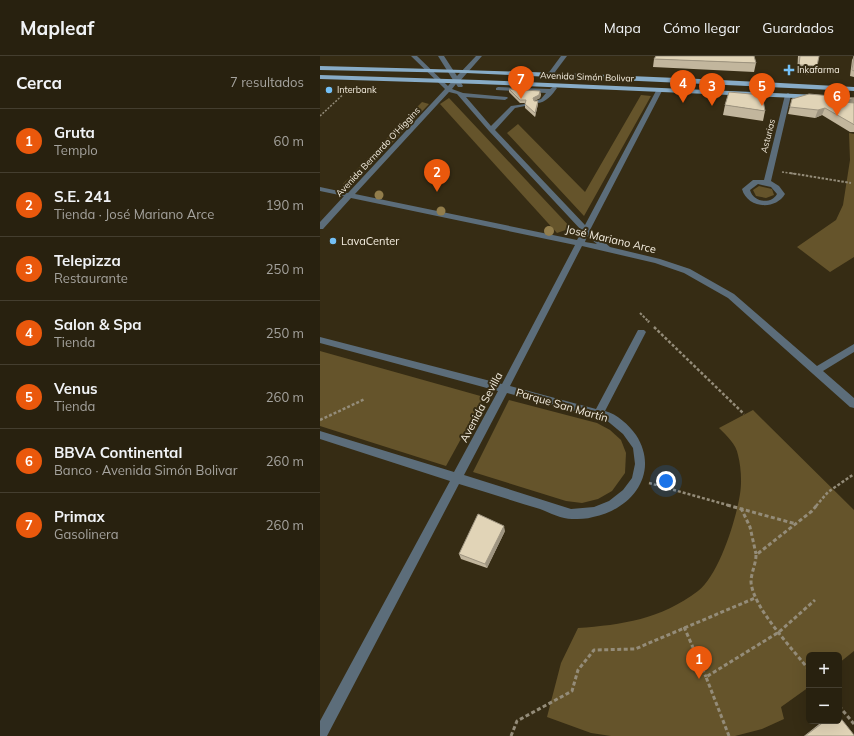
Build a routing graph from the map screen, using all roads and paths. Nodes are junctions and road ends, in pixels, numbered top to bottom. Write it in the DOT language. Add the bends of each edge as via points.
graph roads {
  1 [pos="414,56"];
  2 [pos="441,56"];
  3 [pos="480,56"];
  4 [pos="564,56"];
  5 [pos="320,68"];
  6 [pos="428,70"];
  7 [pos="450,71"];
  8 [pos="466,71"];
  9 [pos="550,75"];
  10 [pos="320,77"];
  11 [pos="362,78"];
  12 [pos="439,80"];
  13 [pos="457,81"];
  14 [pos="492,82"];
  15 [pos="557,85"];
  16 [pos="498,89"];
  17 [pos="660,89"];
  18 [pos="449,90"];
  19 [pos="854,90"];
  20 [pos="552,91"];
  21 [pos="460,94"];
  22 [pos="788,95"];
  23 [pos="824,97"];
  24 [pos="505,98"];
  25 [pos="537,102"];
  26 [pos="523,105"];
  27 [pos="513,107"];
  28 [pos="320,116"];
  29 [pos="491,130"];
  30 [pos="770,169"];
  31 [pos="766,182"];
  32 [pos="851,183"];
  33 [pos="320,189"];
  34 [pos="350,196"];
  35 [pos="320,227"];
  36 [pos="586,231"];
  37 [pos="579,244"];
  38 [pos="608,249"];
  39 [pos="640,313"];
  40 [pos="641,332"];
  41 [pos="320,340"];
  42 [pos="854,348"];
  43 [pos="816,370"];
  44 [pos="504,389"];
  45 [pos="365,399"];
  46 [pos="854,404"];
  47 [pos="599,413"];
  48 [pos="744,414"];
  49 [pos="320,420"];
  50 [pos="320,435"];
  51 [pos="854,474"];
  52 [pos="457,479"];
  53 [pos="637,480"];
  54 [pos="741,508"];
  55 [pos="797,524"];
  56 [pos="756,555"];
  57 [pos="755,598"];
  58 [pos="815,600"];
  59 [pos="684,627"];
  60 [pos="779,632"];
  61 [pos="806,666"];
  62 [pos="706,677"];
  63 [pos="842,710"];
  64 [pos="854,724"];
  65 [pos="320,735"];
  66 [pos="511,736"];
  67 [pos="729,736"];
  1 -- 6 [label="street"];
  2 -- 7 [label="street"];
  3 -- 8 [label="street, Avenida Bernardo O'Higgins"];
  4 -- 9 [label="street"];
  5 -- 6 [label="main road, Avenida Simón Bolivar"];
  6 -- 7 [label="main road, Avenida Simón Bolivar"];
  6 -- 12 [label="street"];
  7 -- 8 [label="main road, Avenida Simón Bolivar"];
  7 -- 13 [label="street"];
  8 -- 9 [label="main road, Avenida Simón Bolivar"];
  8 -- 13 [label="street, Avenida Bernardo O'Higgins"];
  9 -- 19 [label="main road, Avenida Simón Bolivar"];
  10 -- 11 [label="main road, Avenida Simón Bolivar"];
  11 -- 12 [label="main road, Avenida Simón Bolivar"];
  11 -- 28 [label="path"];
  12 -- 13 [label="main road, Avenida Simón Bolivar"];
  12 -- 18 [label="street"];
  13 -- 14 [label="main road, Avenida Simón Bolivar"];
  13 -- 18 [label="street, Avenida Bernardo O'Higgins"];
  13 -- 21 [label="street" via="461,88"];
  14 -- 15 [label="main road, Avenida Simón Bolivar"];
  14 -- 16 [label="street"];
  15 -- 17 [label="main road, Avenida Simón Bolivar"];
  15 -- 20 [label="street"];
  16 -- 20 [label="street"];
  16 -- 24 [label="street"];
  17 -- 22 [label="main road, Avenida Simón Bolivar"];
  17 -- 36 [label="street, Avenida Sevilla"];
  18 -- 21 [label="street"];
  18 -- 34 [label="street, Avenida Bernardo O'Higgins"];
  20 -- 25 [label="street"];
  21 -- 24 [label="street"];
  21 -- 29 [label="street"];
  22 -- 23 [label="main road, Avenida Simón Bolivar"];
  22 -- 30 [label="street, Asturias"];
  24 -- 27 [label="street"];
  26 -- 27 [label="street"];
  27 -- 29 [label="street"];
  29 -- 36 [label="street"];
  30 -- 31 [label="street, Asturias"];
  30 -- 32 [label="path"];
  33 -- 34 [label="street, José Mariano Arce"];
  34 -- 35 [label="street, Avenida Bernardo O'Higgins"];
  34 -- 37 [label="street, José Mariano Arce"];
  36 -- 37 [label="street, Avenida Sevilla"];
  36 -- 38 [label="street"];
  37 -- 38 [label="street, José Mariano Arce"];
  37 -- 44 [label="street, Avenida Sevilla"];
  38 -- 43 [label="street, José Mariano Arce" via="657,261 687,271 708,282 731,296"];
  39 -- 48 [label="path"];
  40 -- 47 [label="street"];
  41 -- 44 [label="street, Parque San Martín"];
  42 -- 43 [label="street"];
  43 -- 46 [label="street, José Mariano Arce"];
  44 -- 47 [label="street, Parque San Martín"];
  44 -- 52 [label="street, Avenida Sevilla"];
  45 -- 49 [label="path"];
  47 -- 53 [label="street, Parque San Martín" via="622,426 634,439 640,463"];
  50 -- 52 [label="street, Parque San Martín"];
  51 -- 55 [label="path" via="828,492"];
  52 -- 53 [label="street, Parque San Martín" via="561,512 582,515 603,511 621,501"];
  52 -- 65 [label="street, Avenida Sevilla"];
  53 -- 54 [label="path"];
  54 -- 55 [label="path"];
  54 -- 56 [label="path" via="750,527"];
  55 -- 56 [label="path"];
  56 -- 57 [label="path" via="752,575"];
  57 -- 59 [label="path"];
  57 -- 60 [label="path"];
  58 -- 60 [label="path"];
  59 -- 62 [label="path"];
  59 -- 66 [label="path" via="635,649 594,650 578,670 572,691 517,721"];
  60 -- 61 [label="path"];
  60 -- 62 [label="path"];
  62 -- 67 [label="path"];
  63 -- 64 [label="path"];
}
